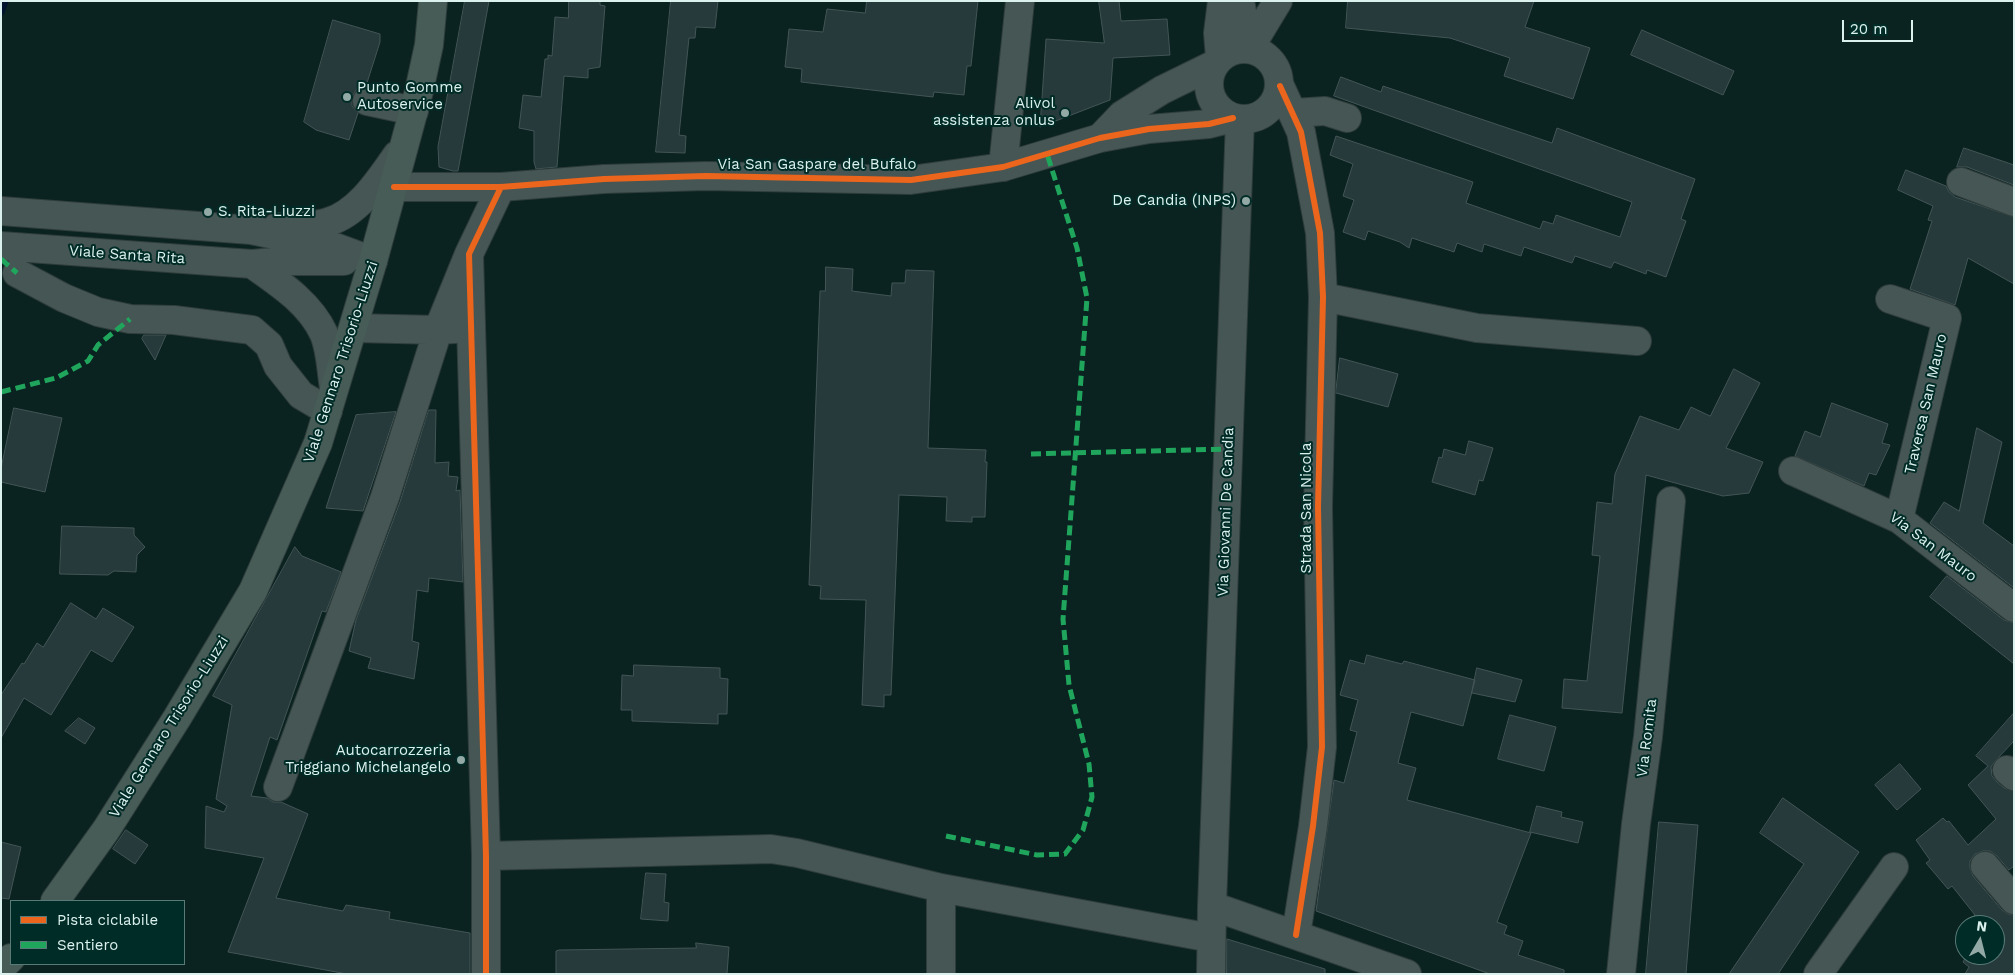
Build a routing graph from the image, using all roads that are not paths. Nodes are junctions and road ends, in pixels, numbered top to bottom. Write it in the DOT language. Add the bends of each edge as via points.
graph roads {
  1 [pos="433,1"];
  2 [pos="1020,1"];
  3 [pos="1222,1"];
  4 [pos="1240,1"];
  5 [pos="1273,2"];
  6 [pos="1249,49"];
  7 [pos="1217,61"];
  8 [pos="1280,86"];
  9 [pos="367,101"];
  10 [pos="414,111"];
  11 [pos="1293,113"];
  12 [pos="1236,118"];
  13 [pos="1347,118"];
  14 [pos="1100,138"];
  15 [pos="406,144"];
  16 [pos="1003,167"];
  17 [pos="1961,182"];
  18 [pos="394,187"];
  19 [pos="501,187"];
  20 [pos="2014,202"];
  21 [pos="1,211"];
  22 [pos="134,222"];
  23 [pos="251,230"];
  24 [pos="1,246"];
  25 [pos="469,254"];
  26 [pos="133,256"];
  27 [pos="373,261"];
  28 [pos="252,264"];
  29 [pos="17,272"];
  30 [pos="1323,297"];
  31 [pos="1890,299"];
  32 [pos="354,328"];
  33 [pos="438,330"];
  34 [pos="471,332"];
  35 [pos="1637,341"];
  36 [pos="331,400"];
  37 [pos="1792,471"];
  38 [pos="1671,501"];
  39 [pos="1899,519"];
  40 [pos="2014,608"];
  41 [pos="278,787"];
  42 [pos="486,856"];
  43 [pos="1985,866"];
  44 [pos="1894,867"];
  45 [pos="941,888"];
  46 [pos="56,900"];
  47 [pos="2014,900"];
  48 [pos="1212,906"];
  49 [pos="1296,935"];
  50 [pos="1211,938"];
  51 [pos="10,959"];
  52 [pos="1,968"];
  53 [pos="1378,969"];
  54 [pos="486,974"];
  55 [pos="941,974"];
  56 [pos="1211,974"];
  57 [pos="1407,974"];
  58 [pos="1620,974"];
  59 [pos="1818,974"];
  1 -- 10 [label="main road, Viale Gennaro Trisorio-Liuzzi" via="429,45"];
  2 -- 16 [label="street"];
  3 -- 7 [label="street"];
  4 -- 6 [label="street"];
  5 -- 6 [label="street"];
  6 -- 7 [label="street" via="1235,50"];
  6 -- 8 [label="street" via="1273,62"];
  7 -- 12 [label="street" via="1210,76 1210,94 1218,107"];
  7 -- 14 [label="street, Via San Gaspare del Bufalo" via="1122,115"];
  8 -- 11 [label="street, Strada San Nicola"];
  8 -- 12 [label="street" via="1276,101 1267,112 1252,119"];
  9 -- 10 [label="street"];
  10 -- 15 [label="main road, Viale Gennaro Trisorio-Liuzzi"];
  11 -- 13 [label="street" via="1325,111"];
  11 -- 30 [label="street, Strada San Nicola" via="1301,132 1318,215"];
  12 -- 14 [label="street, Via San Gaspare del Bufalo"];
  12 -- 48 [label="street, Via Giovanni De Candia"];
  14 -- 16 [label="street, Via San Gaspare del Bufalo"];
  15 -- 18 [label="main road, Viale Gennaro Trisorio-Liuzzi"];
  15 -- 23 [label="street" via="374,187 349,211 329,222"];
  16 -- 19 [label="street, Via San Gaspare del Bufalo" via="911,180 706,176"];
  17 -- 20 [label="street"];
  18 -- 19 [label="street, Via San Gaspare del Bufalo"];
  18 -- 27 [label="main road, Viale Gennaro Trisorio-Liuzzi"];
  19 -- 25 [label="street"];
  21 -- 22 [label="street"];
  22 -- 23 [label="street"];
  22 -- 26 [label="street"];
  23 -- 27 [label="street" via="338,248"];
  24 -- 26 [label="street, Viale Santa Rita"];
  25 -- 33 [label="street"];
  25 -- 34 [label="street"];
  26 -- 28 [label="street, Viale Santa Rita"];
  27 -- 28 [label="street, Viale Santa Rita"];
  27 -- 32 [label="main road, Viale Gennaro Trisorio-Liuzzi"];
  28 -- 36 [label="street" via="288,290 310,312 324,334"];
  29 -- 36 [label="street" via="64,298 98,312 130,319 174,320 252,330 269,345 278,366 301,395"];
  30 -- 35 [label="street" via="1477,328"];
  30 -- 49 [label="street, Strada San Nicola" via="1318,507 1322,746"];
  31 -- 39 [label="street, Traversa San Mauro" via="1946,318"];
  32 -- 33 [label="street"];
  32 -- 36 [label="main road, Viale Gennaro Trisorio-Liuzzi"];
  33 -- 34 [label="street" via="456,328"];
  33 -- 41 [label="street" via="385,497"];
  34 -- 42 [label="street"];
  36 -- 46 [label="main road, Viale Gennaro Trisorio-Liuzzi" via="318,443 253,591 111,822"];
  37 -- 39 [label="street, Via San Mauro"];
  38 -- 58 [label="street, Via Romita"];
  39 -- 40 [label="street, Via San Mauro"];
  42 -- 45 [label="street" via="771,850 797,853"];
  42 -- 54 [label="street"];
  43 -- 47 [label="street"];
  44 -- 59 [label="street"];
  45 -- 50 [label="street"];
  45 -- 55 [label="street"];
  48 -- 49 [label="street"];
  48 -- 50 [label="street, Via Giovanni De Candia"];
  49 -- 53 [label="street"];
  50 -- 56 [label="street, Via Giovanni De Candia"];
  51 -- 52 [label="main road"];
  53 -- 57 [label="street"];
}
